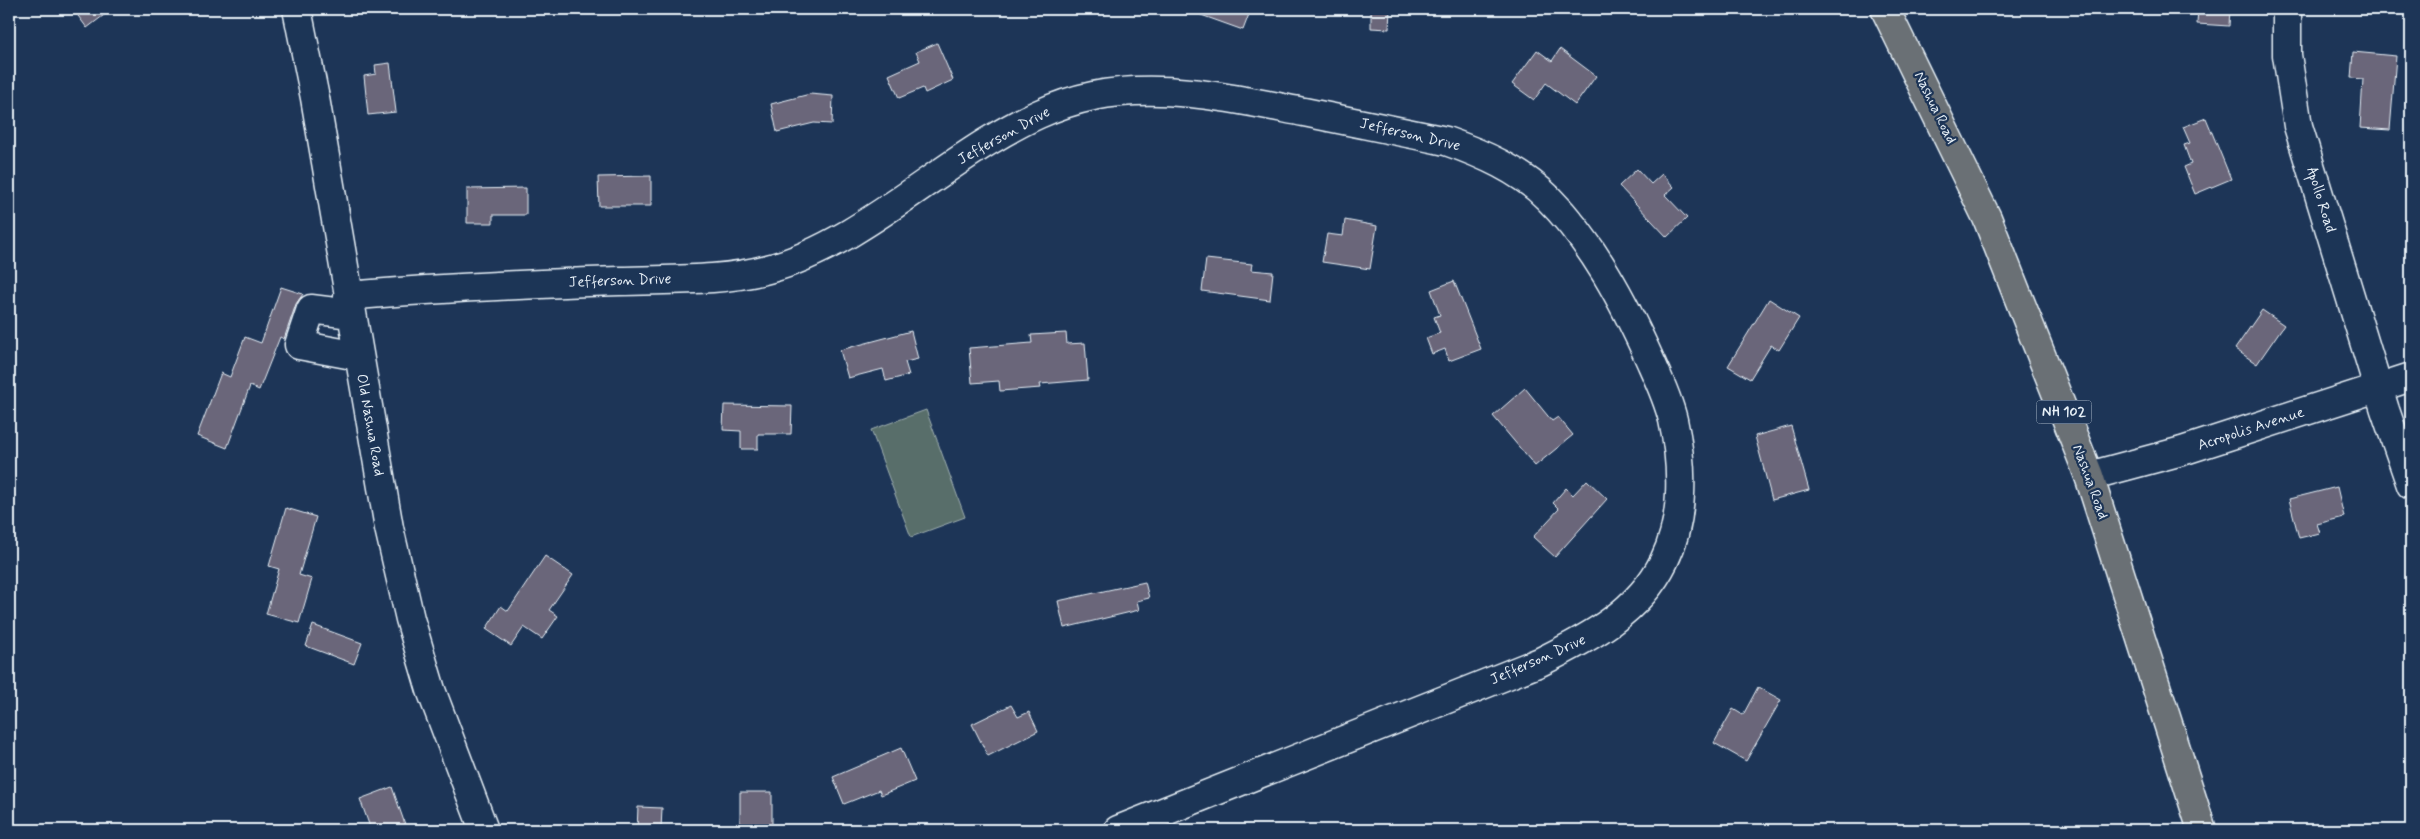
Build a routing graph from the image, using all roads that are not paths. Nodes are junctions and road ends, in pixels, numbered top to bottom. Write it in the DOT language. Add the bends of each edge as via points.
graph roads {
  1 [pos="297,9"];
  2 [pos="1885,9"];
  3 [pos="2287,9"];
  4 [pos="349,305"];
  5 [pos="358,356"];
  6 [pos="2411,376"];
  7 [pos="2379,387"];
  8 [pos="2089,476"];
  9 [pos="2411,485"];
  10 [pos="484,830"];
  11 [pos="1118,830"];
  12 [pos="2202,830"];
  1 -- 4 [label="street, Old Nashua Road"];
  2 -- 8 [label="main road, Nashua Road / NH 102" via="1987,218"];
  3 -- 7 [label="street, Apollo Road" via="2287,54 2298,126"];
  4 -- 5 [label="street, Old Nashua Road"];
  4 -- 5 [label="street, Jefferson Drive" via="311,309 299,345"];
  4 -- 11 [label="street, Jefferson Drive" via="441,288 719,276 788,264 830,244 1028,118 1065,103 1096,96 1151,92 1213,96 1446,140 1468,148 1530,182 1579,232 1616,290 1666,397 1677,444 1680,491 1672,538 1652,581 1637,599 1602,629 1540,662"];
  5 -- 10 [label="street, Old Nashua Road" via="389,528 410,619 431,690"];
  6 -- 7 [label="street, Acropolis Avenue"];
  7 -- 8 [label="street, Acropolis Avenue" via="2182,451"];
  7 -- 9 [label="street, Apollo Road"];
  8 -- 12 [label="main road, Nashua Road / NH 102"];
}
